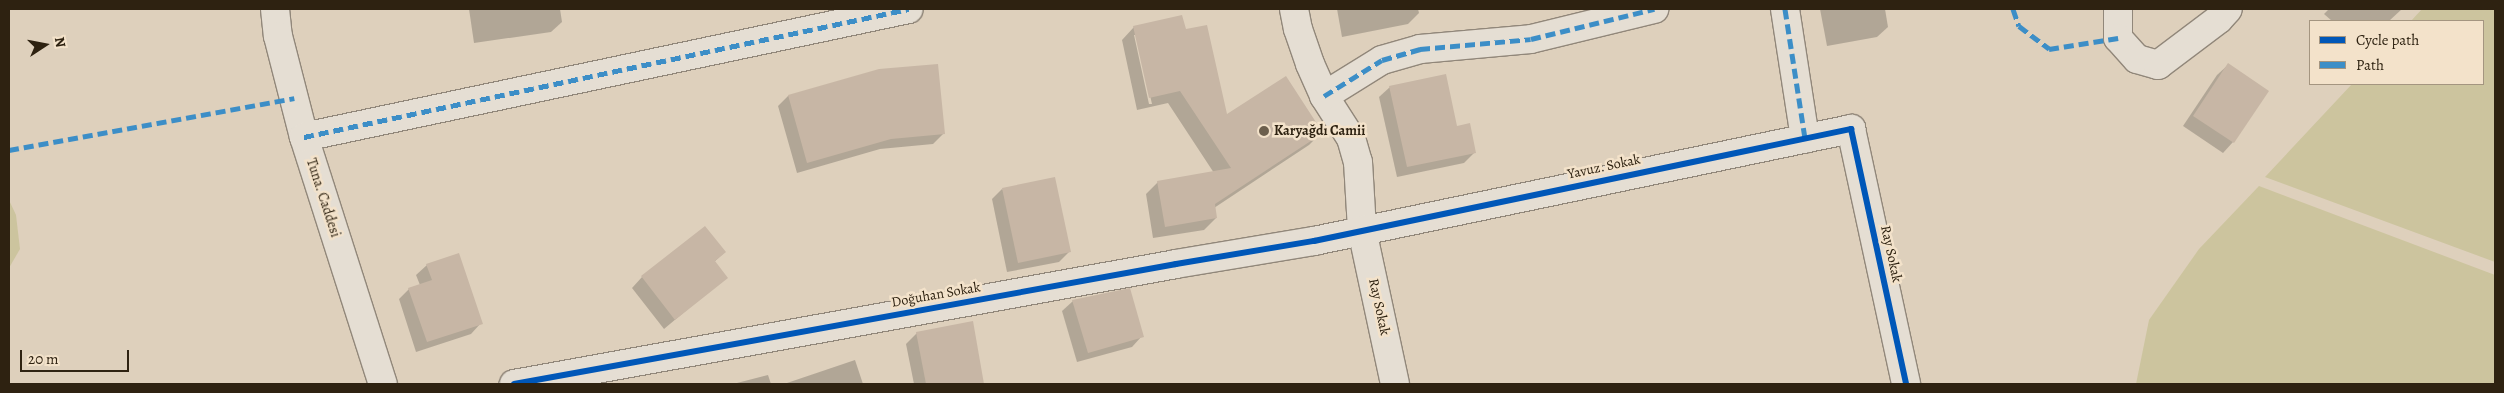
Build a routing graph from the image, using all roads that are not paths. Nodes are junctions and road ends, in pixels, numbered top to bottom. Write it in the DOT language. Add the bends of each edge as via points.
graph roads {
  1 [pos="275,9"];
  2 [pos="909,9"];
  3 [pos="1294,9"];
  4 [pos="1654,9"];
  5 [pos="1785,9"];
  6 [pos="2118,9"];
  7 [pos="2228,9"];
  8 [pos="1324,96"];
  9 [pos="1851,129"];
  10 [pos="304,137"];
  11 [pos="1805,138"];
  12 [pos="1362,230"];
  13 [pos="382,384"];
  14 [pos="514,384"];
  15 [pos="1395,384"];
  16 [pos="1906,384"];
  1 -- 10 [label="street, Tuna. Caddesi" via="278,36"];
  2 -- 10 [label="street"];
  3 -- 8 [label="street, Ray Sokak" via="1310,64"];
  4 -- 8 [label="street" via="1531,39 1420,49 1382,60"];
  5 -- 11 [label="street"];
  6 -- 7 [label="street" via="2118,38 2137,59 2158,65"];
  8 -- 12 [label="street, Ray Sokak" via="1351,138 1358,162"];
  9 -- 11 [label="street, Yavuz. Sokak"];
  9 -- 16 [label="street, Ray Sokak"];
  10 -- 13 [label="street, Tuna. Caddesi"];
  11 -- 12 [label="street, Yavuz. Sokak"];
  12 -- 14 [label="street, Doğuhan Sokak"];
  12 -- 15 [label="street, Ray Sokak"];
}
